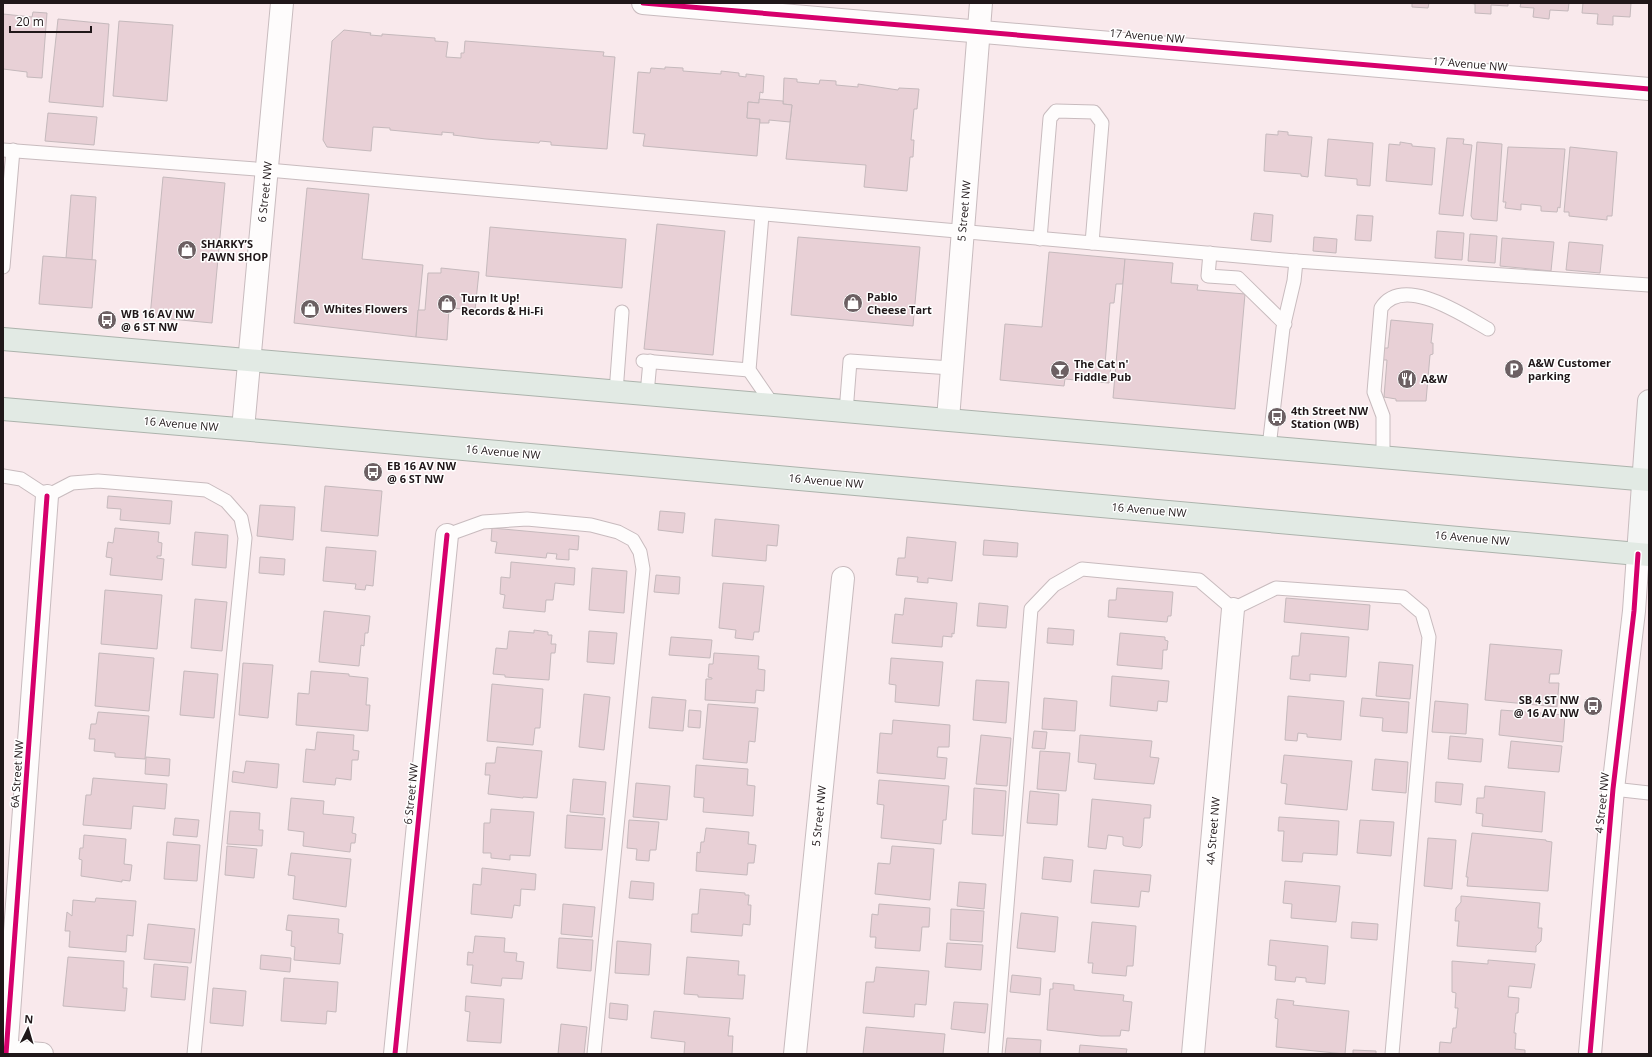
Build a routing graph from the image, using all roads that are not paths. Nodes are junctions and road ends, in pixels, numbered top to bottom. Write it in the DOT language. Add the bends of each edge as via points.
graph roads {
  1 [pos="282,3"];
  2 [pos="643,3"];
  3 [pos="981,3"];
  4 [pos="979,32"];
  5 [pos="1649,89"];
  6 [pos="8,150"];
  7 [pos="268,170"];
  8 [pos="762,215"];
  9 [pos="962,232"];
  10 [pos="1040,239"];
  11 [pos="1092,243"];
  12 [pos="1210,253"];
  13 [pos="1296,261"];
  14 [pos="3,267"];
  15 [pos="1649,285"];
  16 [pos="622,312"];
  17 [pos="1285,324"];
  18 [pos="1488,329"];
  19 [pos="3,339"];
  20 [pos="249,360"];
  21 [pos="952,368"];
  22 [pos="749,370"];
  23 [pos="616,392"];
  24 [pos="647,394"];
  25 [pos="1649,401"];
  26 [pos="773,405"];
  27 [pos="3,409"];
  28 [pos="846,412"];
  29 [pos="948,419"];
  30 [pos="243,429"];
  31 [pos="1269,447"];
  32 [pos="1383,457"];
  33 [pos="3,476"];
  34 [pos="1646,479"];
  35 [pos="47,496"];
  36 [pos="447,535"];
  37 [pos="1644,554"];
  38 [pos="843,578"];
  39 [pos="1233,609"];
  40 [pos="1614,789"];
  41 [pos="1649,792"];
  42 [pos="5,1052"];
  43 [pos="42,1054"];
  44 [pos="194,1054"];
  45 [pos="395,1054"];
  46 [pos="594,1054"];
  47 [pos="795,1054"];
  48 [pos="995,1054"];
  49 [pos="1193,1054"];
  50 [pos="1392,1054"];
  51 [pos="1590,1054"];
  1 -- 7 [label="street, 6 Street NW"];
  2 -- 4 [label="street, 17 Avenue NW"];
  3 -- 4 [label="street, 5 Street NW"];
  4 -- 5 [label="street, 17 Avenue NW"];
  4 -- 9 [label="street, 5 Street NW"];
  6 -- 7 [label="lane"];
  6 -- 14 [label="lane"];
  7 -- 8 [label="lane"];
  7 -- 20 [label="street, 6 Street NW"];
  8 -- 9 [label="lane"];
  8 -- 22 [label="lane"];
  9 -- 10 [label="lane"];
  9 -- 21 [label="street, 5 Street NW"];
  10 -- 11 [label="lane"];
  10 -- 11 [label="lane" via="1050,118 1056,112 1094,112 1102,123"];
  11 -- 12 [label="lane"];
  12 -- 13 [label="lane"];
  12 -- 17 [label="lane" via="1208,276 1238,278"];
  13 -- 15 [label="lane"];
  13 -- 17 [label="lane"];
  16 -- 23 [label="lane"];
  17 -- 31 [label="lane"];
  18 -- 32 [label="lane" via="1446,305 1422,296 1399,294 1386,300 1381,308 1374,392 1383,416"];
  19 -- 20 [label="highway"];
  20 -- 23 [label="highway"];
  20 -- 30 [label="street, 6 Street NW"];
  21 -- 28 [label="lane" via="850,361"];
  21 -- 29 [label="street, 5 Street NW"];
  22 -- 24 [label="lane" via="646,361"];
  22 -- 26 [label="lane"];
  23 -- 24 [label="highway"];
  24 -- 26 [label="highway"];
  25 -- 34 [label="main road, 4 Street NW"];
  26 -- 28 [label="highway"];
  27 -- 30 [label="highway, 16 Avenue NW"];
  28 -- 29 [label="highway"];
  29 -- 31 [label="highway"];
  30 -- 37 [label="highway, 16 Avenue NW"];
  31 -- 32 [label="highway"];
  32 -- 34 [label="highway"];
  33 -- 35 [label="lane" via="21,479"];
  34 -- 37 [label="main road, 4 Street NW"];
  35 -- 42 [label="street, 6A Street NW"];
  35 -- 44 [label="lane" via="72,483 98,482 206,490 226,501 241,518 245,538"];
  36 -- 45 [label="street, 6 Street NW"];
  36 -- 46 [label="lane" via="483,522 527,518 618,532 633,540 640,552 643,569"];
  37 -- 40 [label="street, 4 Street NW" via="1634,611"];
  38 -- 47 [label="street, 5 Street NW"];
  39 -- 48 [label="lane" via="1199,580 1082,569 1054,586 1031,609"];
  39 -- 49 [label="street, 4A Street NW"];
  39 -- 50 [label="lane" via="1276,588 1403,597 1422,613 1430,637"];
  40 -- 41 [label="lane"];
  40 -- 51 [label="street, 4 Street NW"];
  42 -- 43 [label="street"];
}
